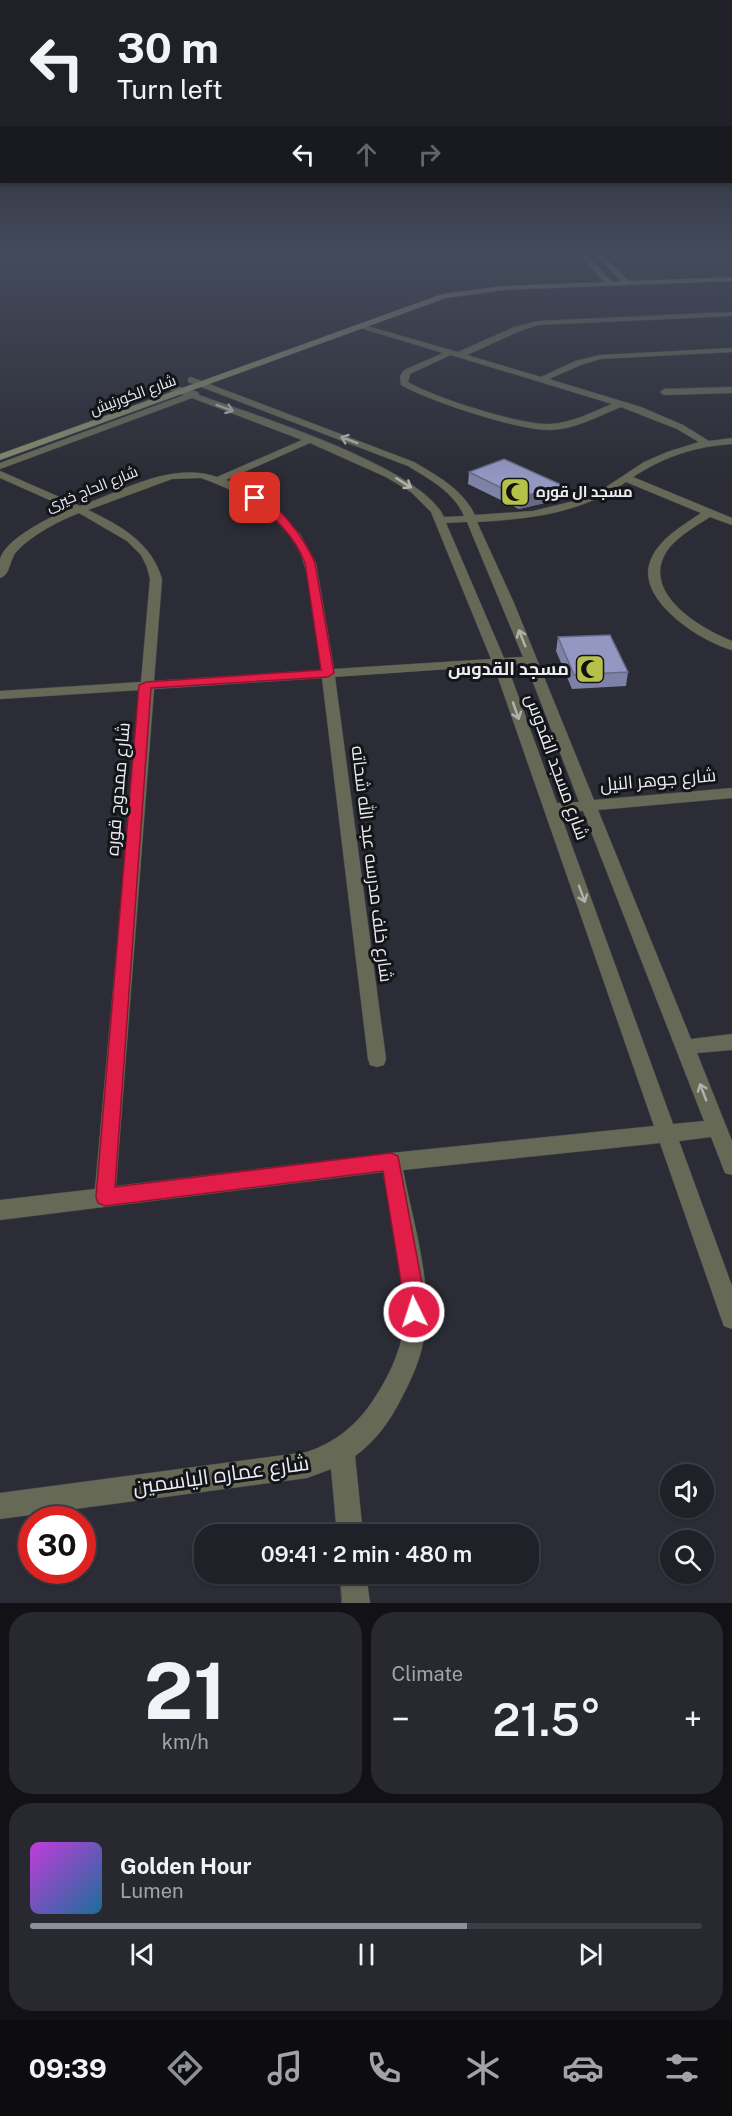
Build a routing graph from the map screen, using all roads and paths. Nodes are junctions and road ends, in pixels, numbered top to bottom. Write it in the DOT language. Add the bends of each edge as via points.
graph roads {
  1 [pos="342,330"];
  2 [pos="353,330"];
  3 [pos="376,330"];
  4 [pos="515,330"];
  5 [pos="732,350"];
  6 [pos="455,354"];
  7 [pos="542,380"];
  8 [pos="192,388"];
  9 [pos="732,390"];
  10 [pos="664,392"];
  11 [pos="622,403"];
  12 [pos="310,440"];
  13 [pos="732,441"];
  14 [pos="706,443"];
  15 [pos="0,447"];
  16 [pos="0,457"];
  17 [pos="0,466"];
  18 [pos="0,474"];
  19 [pos="626,478"];
  20 [pos="219,480"];
  21 [pos="78,510"];
  22 [pos="709,512"];
  23 [pos="471,519"];
  24 [pos="441,520"];
  25 [pos="732,522"];
  26 [pos="0,575"];
  27 [pos="732,646"];
  28 [pos="530,660"];
  29 [pos="499,662"];
  30 [pos="328,673"];
  31 [pos="146,685"];
  32 [pos="0,695"];
  33 [pos="732,793"];
  34 [pos="589,806"];
  35 [pos="551,809"];
  36 [pos="732,1042"];
  37 [pos="685,1047"];
  38 [pos="377,1059"];
  39 [pos="717,1128"];
  40 [pos="667,1134"];
  41 [pos="391,1162"];
  42 [pos="732,1166"];
  43 [pos="105,1197"];
  44 [pos="0,1210"];
  45 [pos="732,1318"];
  46 [pos="342,1451"];
  47 [pos="0,1506"];
  48 [pos="349,1524"];
  49 [pos="354,1584"];
  50 [pos="356,1603"];
  1 -- 8 [label="street, شارع الكورنيش"];
  2 -- 8 [label="street, شارع الكورنيش"];
  3 -- 6 [label="street"];
  4 -- 6 [label="street"];
  5 -- 7 [label="street" via="600,357"];
  6 -- 7 [label="street"];
  6 -- 11 [label="street" via="407,372 404,383 421,393 528,426 572,424"];
  7 -- 11 [label="street"];
  8 -- 12 [label="street, شارع مسجد القدوس, one-way"];
  8 -- 15 [label="street, شارع الكورنيش"];
  8 -- 16 [label="street, شارع الكورنيش"];
  8 -- 17 [label="street"];
  23 -- 8 [label="street, شارع مسجد القدوس, one-way" via="453,491 423,470"];
  9 -- 10 [label="street"];
  11 -- 14 [label="street" via="667,421"];
  12 -- 20 [label="street"];
  12 -- 24 [label="street, شارع مسجد القدوس, one-way" via="399,479 420,494"];
  13 -- 14 [label="street"];
  14 -- 19 [label="street" via="646,465"];
  18 -- 21 [label="street, شارع ممدوح قوره"];
  19 -- 22 [label="street"];
  19 -- 23 [label="street" via="603,494 571,506"];
  20 -- 21 [label="street, شارع الحاج خيرى" via="192,475 162,478"];
  20 -- 30 [label="street, شارع الحاج خيرى" via="271,509 304,548 310,563"];
  21 -- 26 [label="street, شارع الحاج خيرى" via="20,541 7,556"];
  21 -- 31 [label="street, شارع ممدوح قوره" via="134,541 154,568"];
  22 -- 25 [label="street"];
  22 -- 27 [label="street" via="668,543 657,558 655,576 662,596 678,615 705,634"];
  23 -- 24 [label="street"];
  28 -- 23 [label="street, شارع مسجد القدوس, one-way"];
  24 -- 29 [label="street, شارع مسجد القدوس"];
  28 -- 29 [label="street"];
  28 -- 34 [label="street, شارع مسجد القدوس"];
  29 -- 30 [label="street"];
  29 -- 35 [label="street, شارع مسجد القدوس, one-way"];
  30 -- 31 [label="street"];
  30 -- 38 [label="street, شارع خلف مدرسه عبد الله شحاته"];
  31 -- 32 [label="street"];
  31 -- 43 [label="street, شارع ممدوح قوره"];
  33 -- 34 [label="street, شارع جوهر النيل"];
  34 -- 35 [label="street, شارع جوهر النيل"];
  34 -- 37 [label="street, شارع مسجد القدوس"];
  35 -- 40 [label="street, شارع مسجد القدوس, one-way"];
  36 -- 37 [label="street"];
  39 -- 37 [label="street, شارع مسجد القدوس, one-way"];
  39 -- 40 [label="street"];
  39 -- 42 [label="street, شارع مسجد القدوس"];
  40 -- 41 [label="street"];
  40 -- 45 [label="street, شارع مسجد القدوس"];
  41 -- 43 [label="street"];
  41 -- 46 [label="street, شارع عماره الياسمين" via="414,1294 414,1331 387,1402"];
  43 -- 44 [label="street"];
  46 -- 47 [label="street, شارع عماره الياسمين" via="308,1466"];
  46 -- 48 [label="street"];
  49 -- 50 [label="street"];
}
